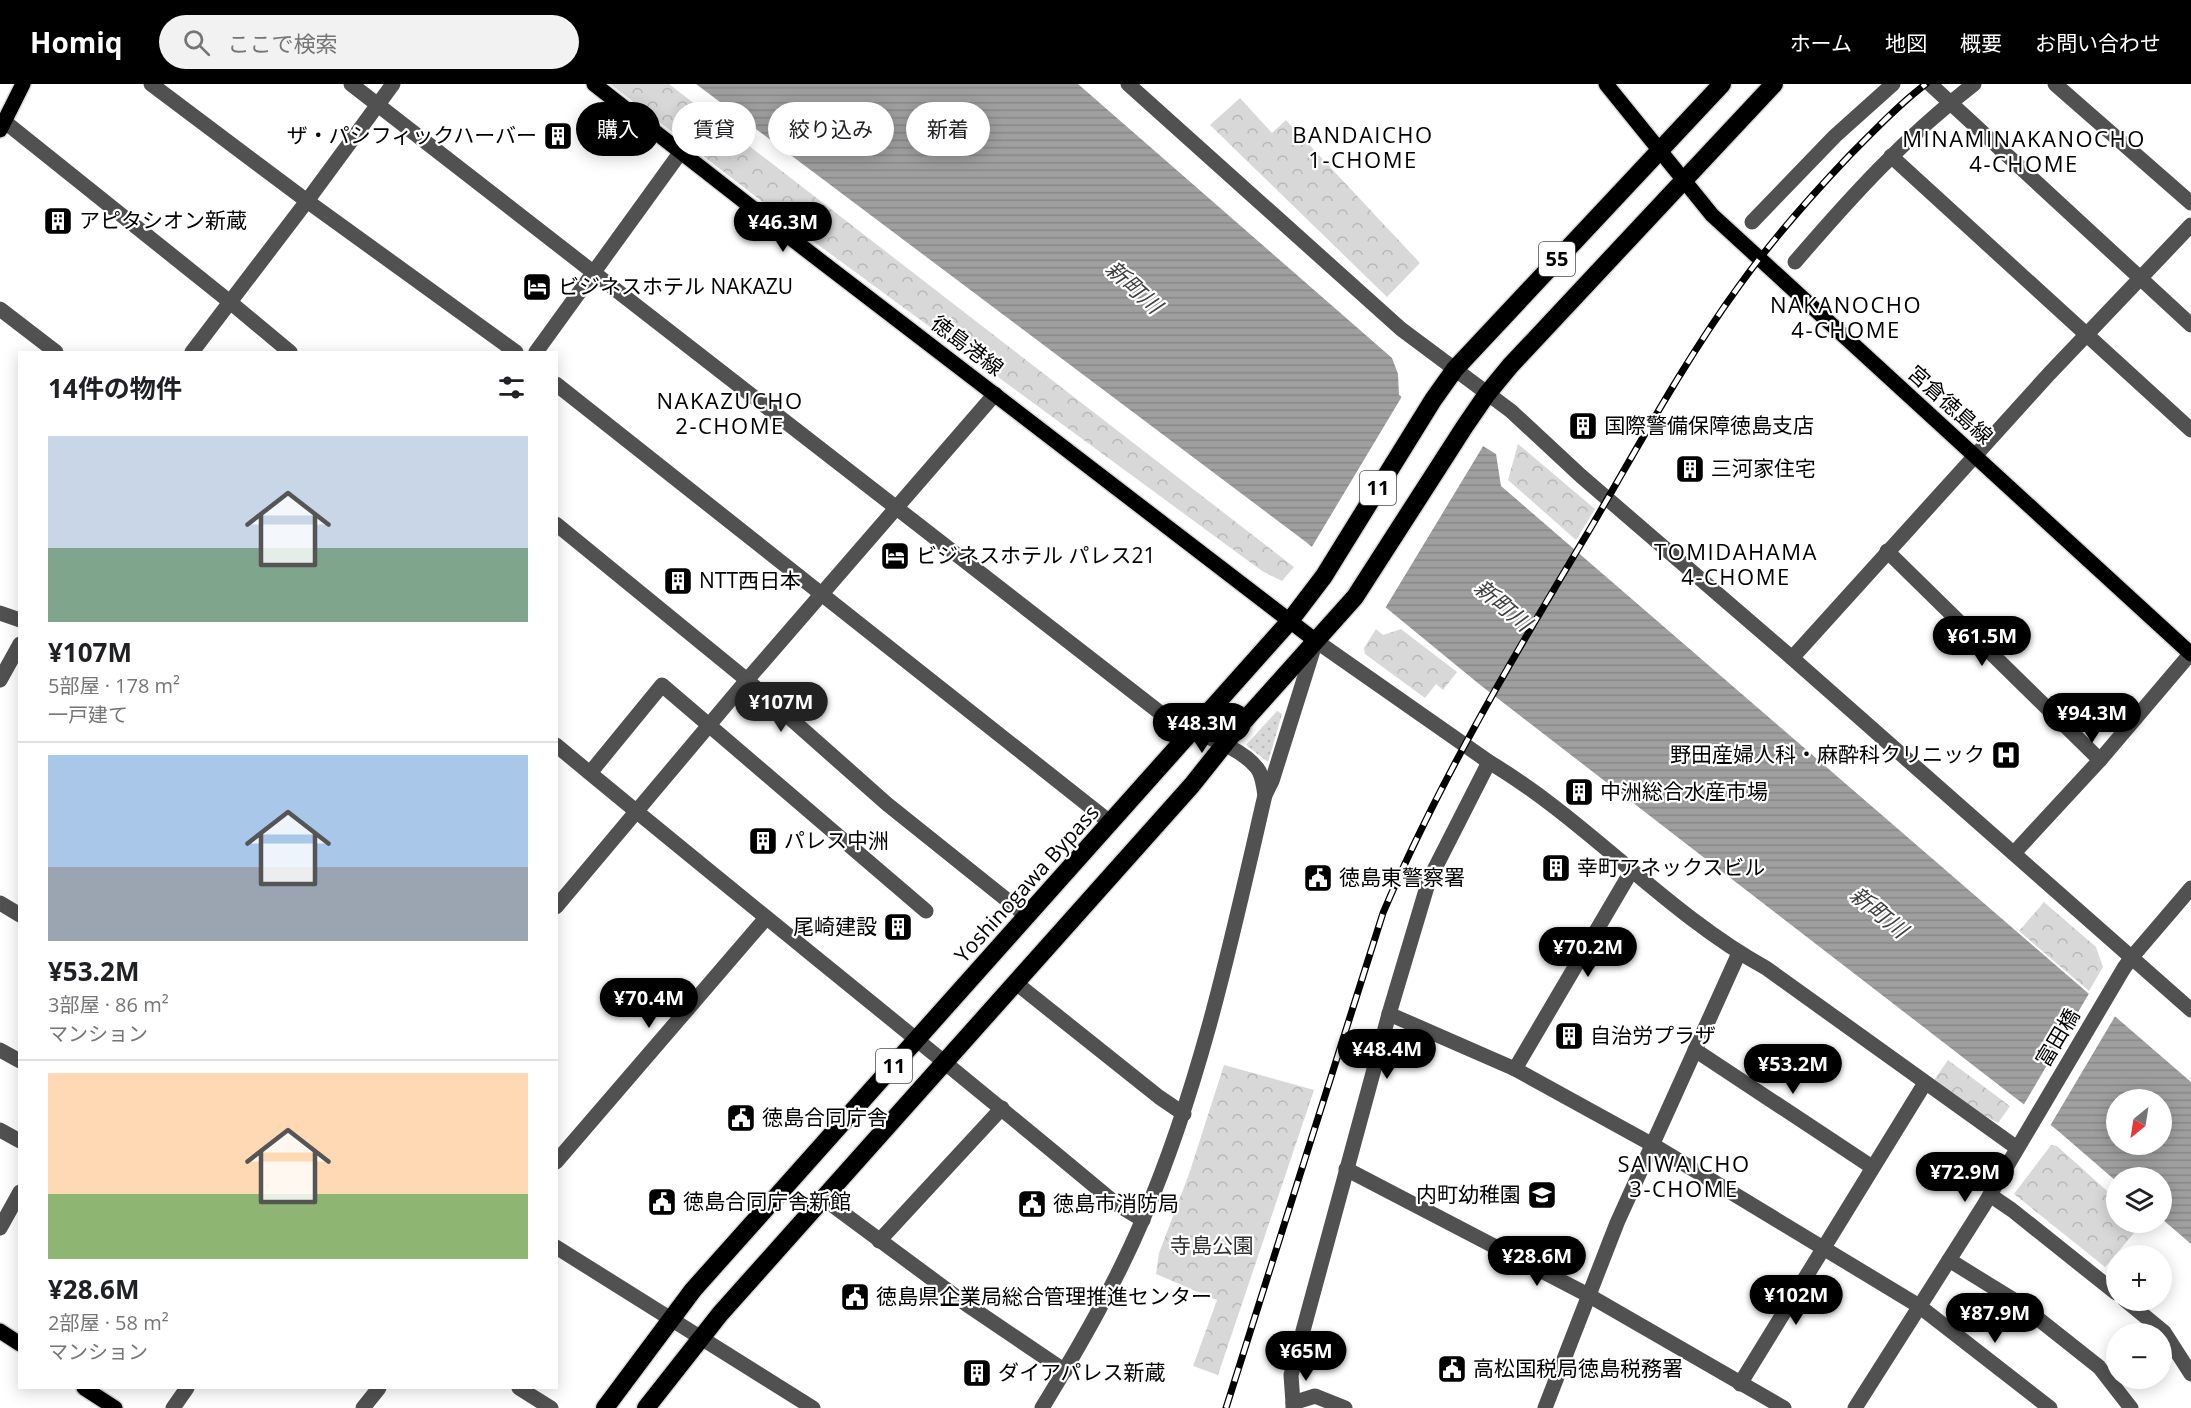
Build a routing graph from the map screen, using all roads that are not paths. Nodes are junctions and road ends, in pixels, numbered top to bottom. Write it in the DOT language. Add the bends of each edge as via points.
graph roads {
  1 [pos="23,84"];
  2 [pos="151,84"];
  3 [pos="351,84"];
  4 [pos="393,84"];
  5 [pos="594,84"];
  6 [pos="1128,84"];
  7 [pos="1606,84"];
  8 [pos="1722,84"];
  9 [pos="1774,84"];
  10 [pos="1893,84"];
  11 [pos="1930,84"];
  12 [pos="1974,84"];
  13 [pos="2055,84"];
  14 [pos="1950,102"];
  15 [pos="378,105"];
  16 [pos="2,126"];
  17 [pos="672,147"];
  18 [pos="1660,150"];
  19 [pos="678,156"];
  20 [pos="684,156"];
  21 [pos="1891,156"];
  22 [pos="1685,181"];
  23 [pos="307,201"];
  24 [pos="2191,203"];
  25 [pos="1752,222"];
  26 [pos="2191,225"];
  27 [pos="1794,262"];
  28 [pos="593,272"];
  29 [pos="2140,278"];
  30 [pos="230,302"];
  31 [pos="0,309"];
  32 [pos="2191,325"];
  33 [pos="2086,336"];
  34 [pos="55,351"];
  35 [pos="193,351"];
  36 [pos="289,351"];
  37 [pos="515,351"];
  38 [pos="537,351"];
  39 [pos="1455,369"];
  40 [pos="558,386"];
  41 [pos="995,393"];
  42 [pos="1488,394"];
  43 [pos="2191,430"];
  44 [pos="1975,455"];
  45 [pos="897,508"];
  46 [pos="558,526"];
  47 [pos="1887,550"];
  48 [pos="822,595"];
  49 [pos="0,613"];
  50 [pos="18,619"];
  51 [pos="1289,622"];
  52 [pos="1316,641"];
  53 [pos="2191,654"];
  54 [pos="1792,658"];
  55 [pos="15,664"];
  56 [pos="0,680"];
  57 [pos="747,680"];
  58 [pos="709,725"];
  59 [pos="1192,732"];
  60 [pos="1224,745"];
  61 [pos="558,747"];
  62 [pos="2100,760"];
  63 [pos="1489,762"];
  64 [pos="590,773"];
  65 [pos="1265,795"];
  66 [pos="638,812"];
  67 [pos="1111,823"];
  68 [pos="2014,853"];
  69 [pos="1632,870"];
  70 [pos="2191,888"];
  71 [pos="0,903"];
  72 [pos="558,905"];
  73 [pos="926,911"];
  74 [pos="18,914"];
  75 [pos="1027,916"];
  76 [pos="766,918"];
  77 [pos="1739,953"];
  78 [pos="2132,957"];
  79 [pos="1016,983"];
  80 [pos="2191,1010"];
  81 [pos="1389,1014"];
  82 [pos="918,1039"];
  83 [pos="0,1050"];
  84 [pos="1695,1050"];
  85 [pos="18,1060"];
  86 [pos="946,1061"];
  87 [pos="1515,1069"];
  88 [pos="1925,1083"];
  89 [pos="1002,1108"];
  90 [pos="1184,1114"];
  91 [pos="0,1130"];
  92 [pos="18,1140"];
  93 [pos="1653,1144"];
  94 [pos="2017,1148"];
  95 [pos="558,1160"];
  96 [pos="1872,1167"];
  97 [pos="1346,1169"];
  98 [pos="1990,1195"];
  99 [pos="18,1196"];
  100 [pos="824,1198"];
  101 [pos="1143,1220"];
  102 [pos="0,1228"];
  103 [pos="879,1241"];
  104 [pos="558,1248"];
  105 [pos="1823,1248"];
  106 [pos="1949,1260"];
  107 [pos="2106,1285"];
  108 [pos="1588,1294"];
  109 [pos="1919,1306"];
  110 [pos="2138,1311"];
  111 [pos="673,1318"];
  112 [pos="0,1331"];
  113 [pos="702,1337"];
  114 [pos="18,1343"];
  115 [pos="1065,1371"];
  116 [pos="2191,1374"];
  117 [pos="1740,1383"];
  118 [pos="86,1389"];
  119 [pos="186,1389"];
  120 [pos="378,1389"];
  121 [pos="521,1389"];
  122 [pos="1293,1405"];
  123 [pos="115,1408"];
  124 [pos="173,1408"];
  125 [pos="363,1408"];
  126 [pos="551,1408"];
  127 [pos="605,1408"];
  128 [pos="646,1408"];
  129 [pos="813,1408"];
  130 [pos="1042,1408"];
  131 [pos="1345,1408"];
  132 [pos="1545,1408"];
  133 [pos="1784,1408"];
  134 [pos="1855,1408"];
  135 [pos="2050,1408"];
  136 [pos="2131,1408"];
  1 -- 16 [label="main road"];
  2 -- 23 [label="street"];
  3 -- 15 [label="street"];
  4 -- 15 [label="street"];
  5 -- 17 [label="main road, 徳島港線"];
  6 -- 39 [label="street" via="1401,329"];
  7 -- 18 [label="main road, 宮倉徳島線"];
  8 -- 18 [label="highway, 55"];
  9 -- 22 [label="highway, 55"];
  10 -- 25 [label="street" via="1835,136"];
  11 -- 14 [label="street"];
  12 -- 14 [label="street"];
  13 -- 24 [label="street"];
  14 -- 21 [label="street"];
  14 -- 29 [label="street"];
  15 -- 23 [label="street"];
  15 -- 28 [label="street"];
  16 -- 30 [label="street"];
  18 -- 22 [label="main road, 宮倉徳島線"];
  18 -- 39 [label="highway, 55"];
  19 -- 28 [label="street"];
  20 -- 41 [label="main road, 徳島港線"];
  21 -- 27 [label="street"];
  21 -- 33 [label="street"];
  22 -- 42 [label="highway, 55"];
  22 -- 44 [label="main road, 宮倉徳島線" via="1712,215"];
  23 -- 30 [label="street"];
  23 -- 37 [label="street"];
  26 -- 29 [label="street"];
  28 -- 38 [label="street"];
  28 -- 45 [label="street"];
  29 -- 32 [label="street"];
  29 -- 33 [label="street"];
  30 -- 35 [label="street"];
  30 -- 36 [label="street"];
  31 -- 34 [label="street"];
  33 -- 43 [label="street"];
  33 -- 44 [label="street"];
  39 -- 42 [label="street"];
  39 -- 51 [label="highway, Yoshinogawa Bypass / 11" via="1324,576"];
  40 -- 48 [label="street"];
  41 -- 45 [label="street"];
  41 -- 51 [label="main road, 徳島港線"];
  42 -- 52 [label="highway, 11" via="1355,597"];
  42 -- 54 [label="street"];
  44 -- 47 [label="street"];
  44 -- 53 [label="main road, 宮倉徳島線"];
  45 -- 48 [label="street"];
  45 -- 59 [label="street" via="1172,722"];
  46 -- 57 [label="street"];
  47 -- 54 [label="street"];
  47 -- 62 [label="street"];
  48 -- 57 [label="street"];
  48 -- 67 [label="street"];
  49 -- 50 [label="street"];
  51 -- 52 [label="main road, 徳島港線"];
  51 -- 59 [label="highway, Yoshinogawa Bypass / 11"];
  52 -- 60 [label="highway, 11"];
  52 -- 63 [label="street"];
  52 -- 65 [label="street"];
  53 -- 62 [label="street"];
  54 -- 68 [label="street"];
  55 -- 56 [label="street"];
  57 -- 58 [label="street"];
  57 -- 75 [label="street" via="887,804"];
  58 -- 64 [label="street" via="662,685"];
  58 -- 66 [label="street"];
  58 -- 73 [label="street"];
  59 -- 60 [label="street"];
  59 -- 67 [label="highway, Yoshinogawa Bypass / 11"];
  60 -- 65 [label="street" via="1258,769"];
  60 -- 79 [label="highway, 11"];
  61 -- 64 [label="street"];
  62 -- 68 [label="street"];
  63 -- 69 [label="street"];
  63 -- 81 [label="street" via="1429,880"];
  64 -- 66 [label="street"];
  65 -- 90 [label="street" via="1217,997"];
  66 -- 72 [label="street"];
  66 -- 76 [label="street"];
  67 -- 75 [label="highway, Yoshinogawa Bypass / 11"];
  68 -- 78 [label="street"];
  69 -- 77 [label="street"];
  69 -- 87 [label="street"];
  70 -- 78 [label="street, 富田橋"];
  71 -- 74 [label="street"];
  75 -- 82 [label="highway, Yoshinogawa Bypass / 11"];
  76 -- 82 [label="street"];
  76 -- 95 [label="street"];
  77 -- 84 [label="street"];
  77 -- 88 [label="street" via="1766,968"];
  78 -- 80 [label="street"];
  78 -- 94 [label="street, 富田橋"];
  79 -- 86 [label="highway, 11"];
  79 -- 90 [label="street"];
  81 -- 87 [label="street"];
  81 -- 97 [label="street"];
  82 -- 86 [label="street"];
  82 -- 111 [label="highway, Yoshinogawa Bypass / 11" via="693,1290"];
  83 -- 85 [label="street"];
  84 -- 93 [label="street"];
  84 -- 96 [label="street"];
  86 -- 89 [label="street"];
  86 -- 100 [label="highway, 11"];
  87 -- 93 [label="street"];
  88 -- 94 [label="street"];
  88 -- 96 [label="street"];
  89 -- 101 [label="street" via="1114,1203"];
  89 -- 103 [label="street"];
  90 -- 101 [label="street"];
  91 -- 92 [label="street"];
  93 -- 105 [label="street"];
  93 -- 108 [label="street"];
  94 -- 98 [label="street, 富田橋"];
  96 -- 105 [label="street"];
  97 -- 108 [label="street"];
  97 -- 122 [label="street" via="1291,1375"];
  98 -- 106 [label="street, 富田橋"];
  98 -- 107 [label="street"];
  99 -- 102 [label="street"];
  100 -- 103 [label="street"];
  100 -- 113 [label="highway, 11"];
  101 -- 115 [label="street"];
  103 -- 115 [label="street"];
  104 -- 111 [label="street"];
  105 -- 109 [label="street"];
  105 -- 117 [label="street"];
  106 -- 109 [label="street, 富田橋"];
  106 -- 136 [label="street" via="2017,1302 2099,1367"];
  108 -- 117 [label="street"];
  108 -- 132 [label="street"];
  109 -- 134 [label="street, 富田橋"];
  109 -- 135 [label="street"];
  110 -- 116 [label="street" via="2164,1332"];
  111 -- 113 [label="street"];
  111 -- 127 [label="highway, Yoshinogawa Bypass / 11"];
  112 -- 114 [label="main road"];
  113 -- 128 [label="highway, 11"];
  113 -- 129 [label="street"];
  115 -- 130 [label="street"];
  117 -- 133 [label="street"];
  118 -- 123 [label="main road"];
  119 -- 124 [label="street"];
  120 -- 125 [label="street"];
  121 -- 126 [label="street"];
  122 -- 131 [label="street" via="1315,1396"];
}
